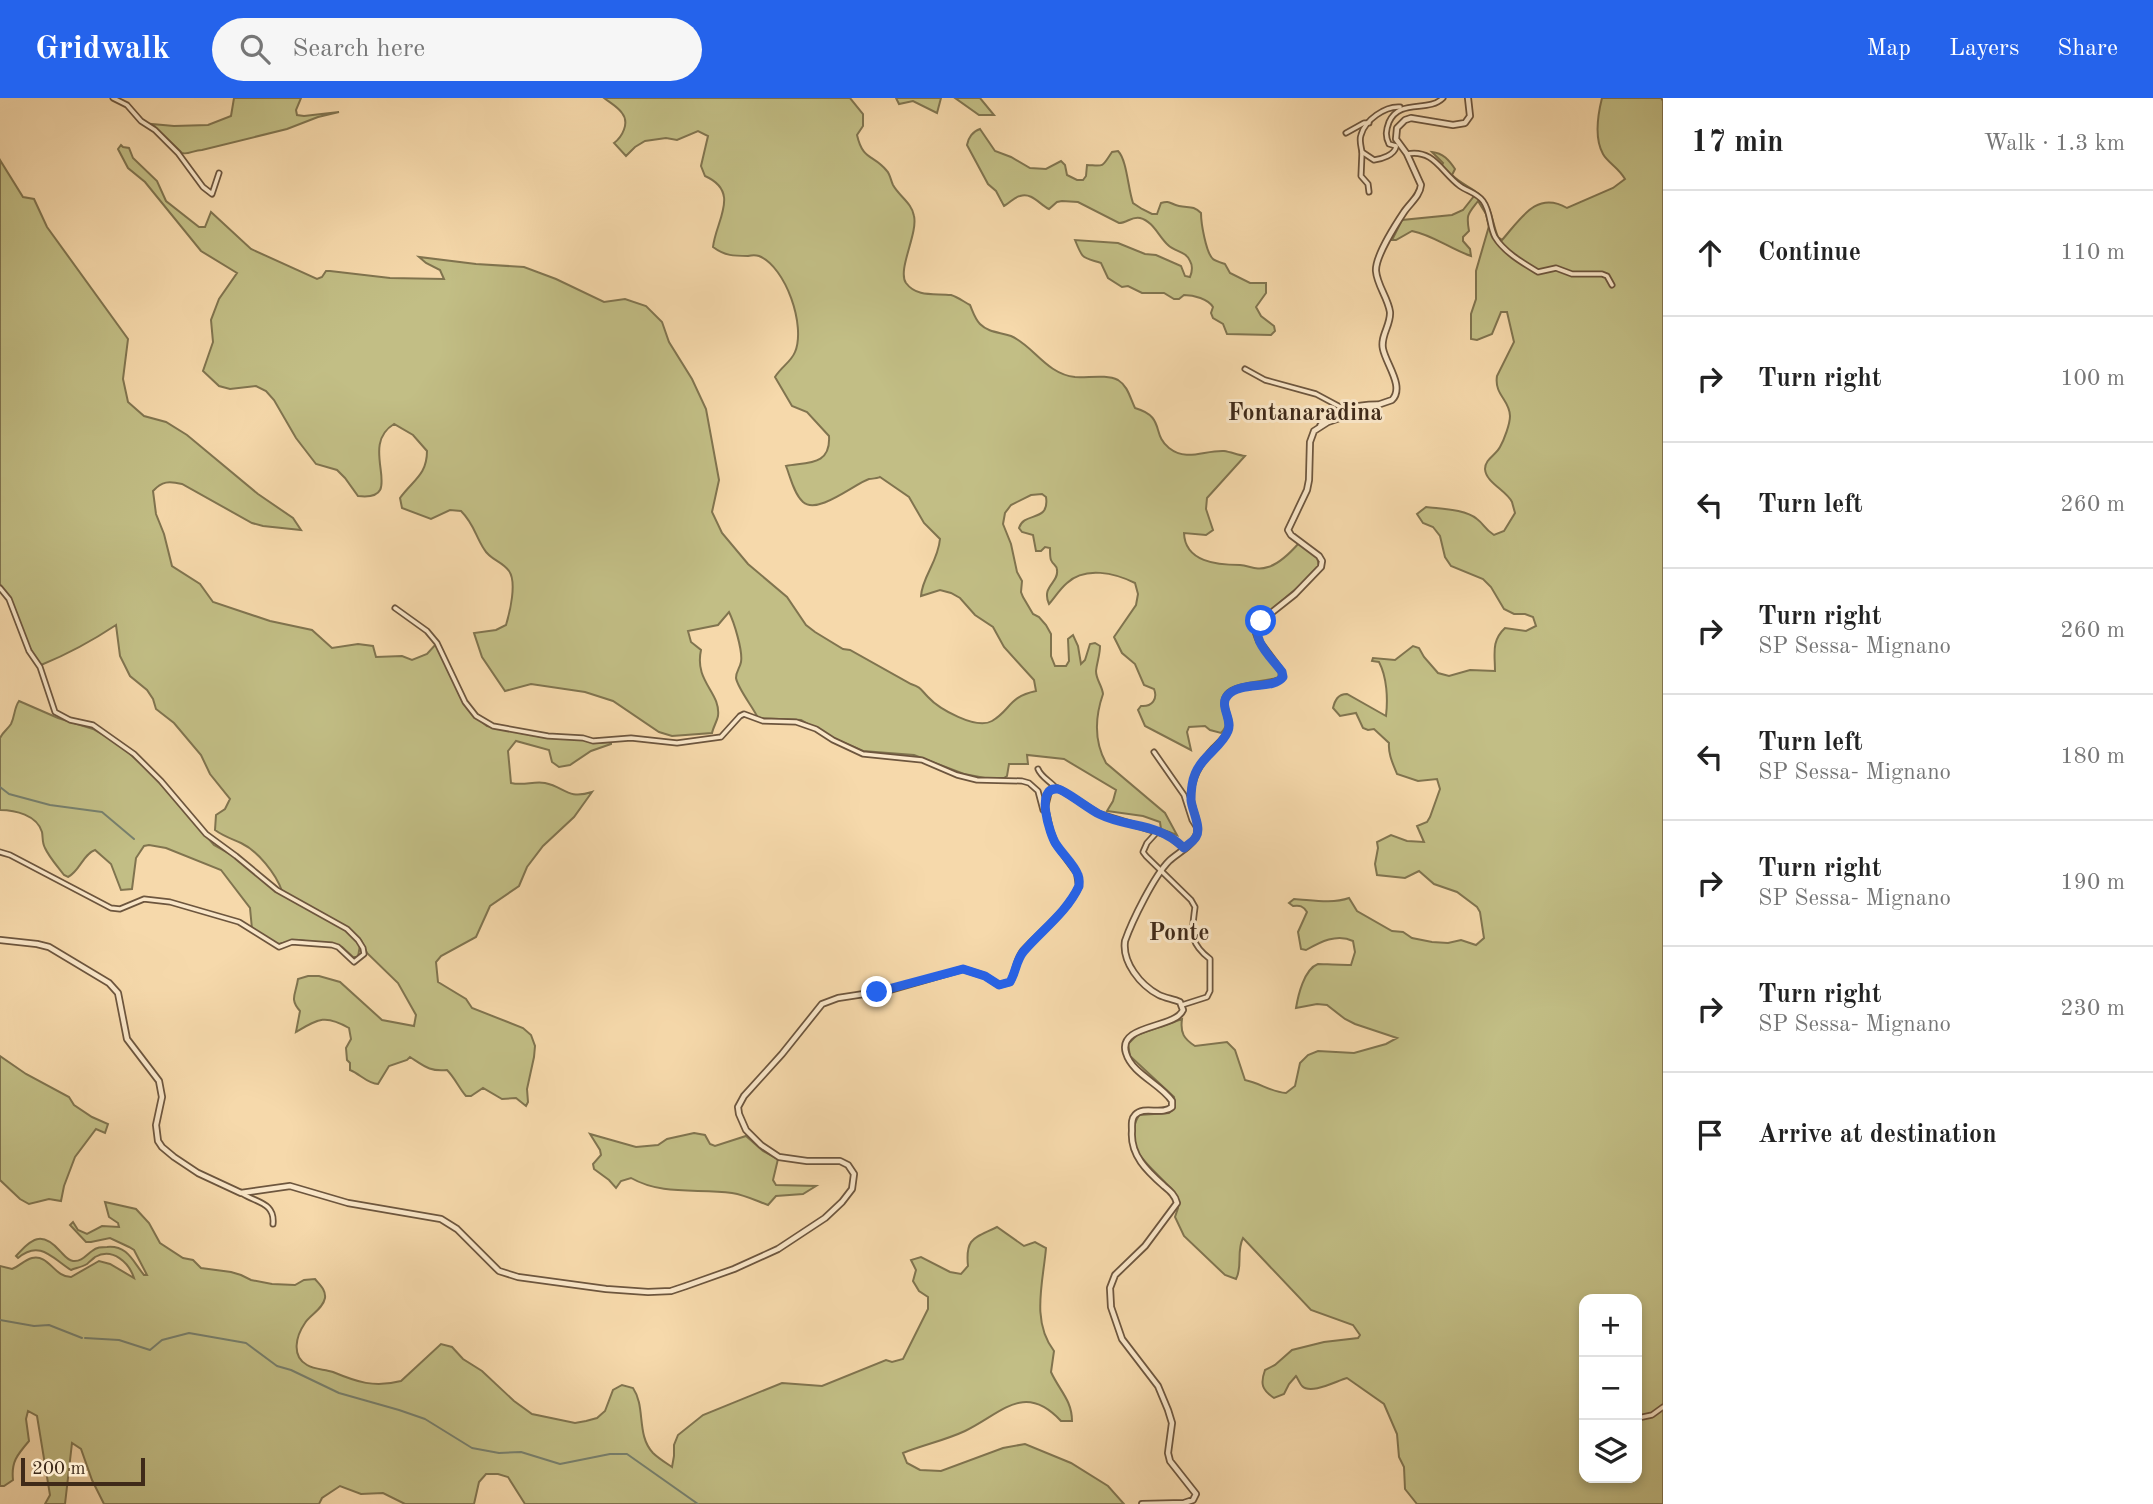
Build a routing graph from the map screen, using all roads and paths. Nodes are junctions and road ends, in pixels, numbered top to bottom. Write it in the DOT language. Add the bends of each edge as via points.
graph roads {
  1 [pos="113,98"];
  2 [pos="1443,98"];
  3 [pos="1468,98"];
  4 [pos="1401,107"];
  5 [pos="1369,123"];
  6 [pos="1346,132"];
  7 [pos="1397,146"];
  8 [pos="1362,152"];
  9 [pos="1407,154"];
  10 [pos="219,173"];
  11 [pos="1368,192"];
  12 [pos="1612,285"];
  13 [pos="1245,369"];
  14 [pos="1377,404"];
  15 [pos="1344,409"];
  16 [pos="1320,425"];
  17 [pos="0,588"];
  18 [pos="395,608"];
  19 [pos="1154,752"];
  20 [pos="1038,769"];
  21 [pos="1056,788"];
  22 [pos="1046,812"];
  23 [pos="1197,828"];
  24 [pos="1158,831"];
  25 [pos="1184,848"];
  26 [pos="0,852"];
  27 [pos="1161,871"];
  28 [pos="0,940"];
  29 [pos="1182,1005"];
  30 [pos="242,1193"];
  31 [pos="273,1224"];
  32 [pos="1663,1407"];
  33 [pos="1642,1417"];
  34 [pos="1142,1504"];
  1 -- 10 [label="street" via="155,130 212,194"];
  2 -- 4 [label="street"];
  3 -- 7 [label="street" via="1470,116 1465,123 1405,120 1396,132"];
  4 -- 5 [label="street" via="1384,110"];
  4 -- 7 [label="street" via="1391,116 1386,138"];
  5 -- 6 [label="street"];
  5 -- 8 [label="street" via="1360,136"];
  7 -- 8 [label="street" via="1379,159"];
  7 -- 9 [label="street"];
  8 -- 11 [label="street" via="1362,176"];
  9 -- 12 [label="street" via="1430,156 1461,187 1481,198 1494,236 1538,272 1556,268 1572,274 1602,274"];
  9 -- 14 [label="street" via="1420,190 1380,254 1376,270 1390,319 1382,348 1398,388 1392,400"];
  13 -- 15 [label="street"];
  14 -- 15 [label="street"];
  14 -- 16 [label="street"];
  15 -- 16 [label="street"];
  16 -- 23 [label="street" via="1310,442 1307,490 1288,530 1319,556 1322,565 1258,625 1258,639 1283,677 1226,696 1228,731 1193,777 1191,798"];
  17 -- 26 [label="street" via="40,667 55,712 93,725 134,754 213,840 277,890 347,929 363,954 354,962 332,945 292,942 279,947 239,922 170,902 144,899 111,908"];
  18 -- 22 [label="street" via="437,643 465,702 493,726 593,741 631,738 677,743 721,737 744,714 763,721 796,722 863,754 922,760 976,780 1030,783"];
  19 -- 23 [label="street" via="1184,795"];
  20 -- 21 [label="street"];
  21 -- 22 [label="street" via="1046,796"];
  21 -- 24 [label="street" via="1105,817"];
  22 -- 30 [label="street" via="1055,843 1078,875 1079,886 1023,952 1010,982 999,985 963,969 826,1002 744,1096 738,1107 740,1120 761,1145 779,1157 840,1161 855,1179 849,1195 825,1218 757,1260 671,1291 594,1288 518,1278 499,1271 441,1219 348,1203 290,1186"];
  23 -- 25 [label="street" via="1196,837"];
  24 -- 25 [label="street"];
  24 -- 27 [label="street" via="1143,852"];
  25 -- 27 [label="street"];
  27 -- 29 [label="street" via="1126,937 1124,952 1129,966 1150,989"];
  27 -- 29 [label="street" via="1195,907 1193,938 1210,959 1208,997"];
  28 -- 30 [label="street" via="49,947 114,987 122,1004 127,1039 159,1081 162,1097 156,1133 162,1147 198,1172"];
  29 -- 34 [label="street" via="1180,1017 1139,1031 1126,1042 1126,1055 1133,1065 1171,1097 1172,1107 1167,1111 1135,1115 1131,1140 1139,1159 1177,1203 1145,1246 1115,1275 1110,1287 1111,1307 1122,1339 1158,1386 1168,1410 1170,1461 1196,1494 1184,1503"];
  30 -- 31 [label="street" via="270,1208"];
  32 -- 33 [label="street"];
}
